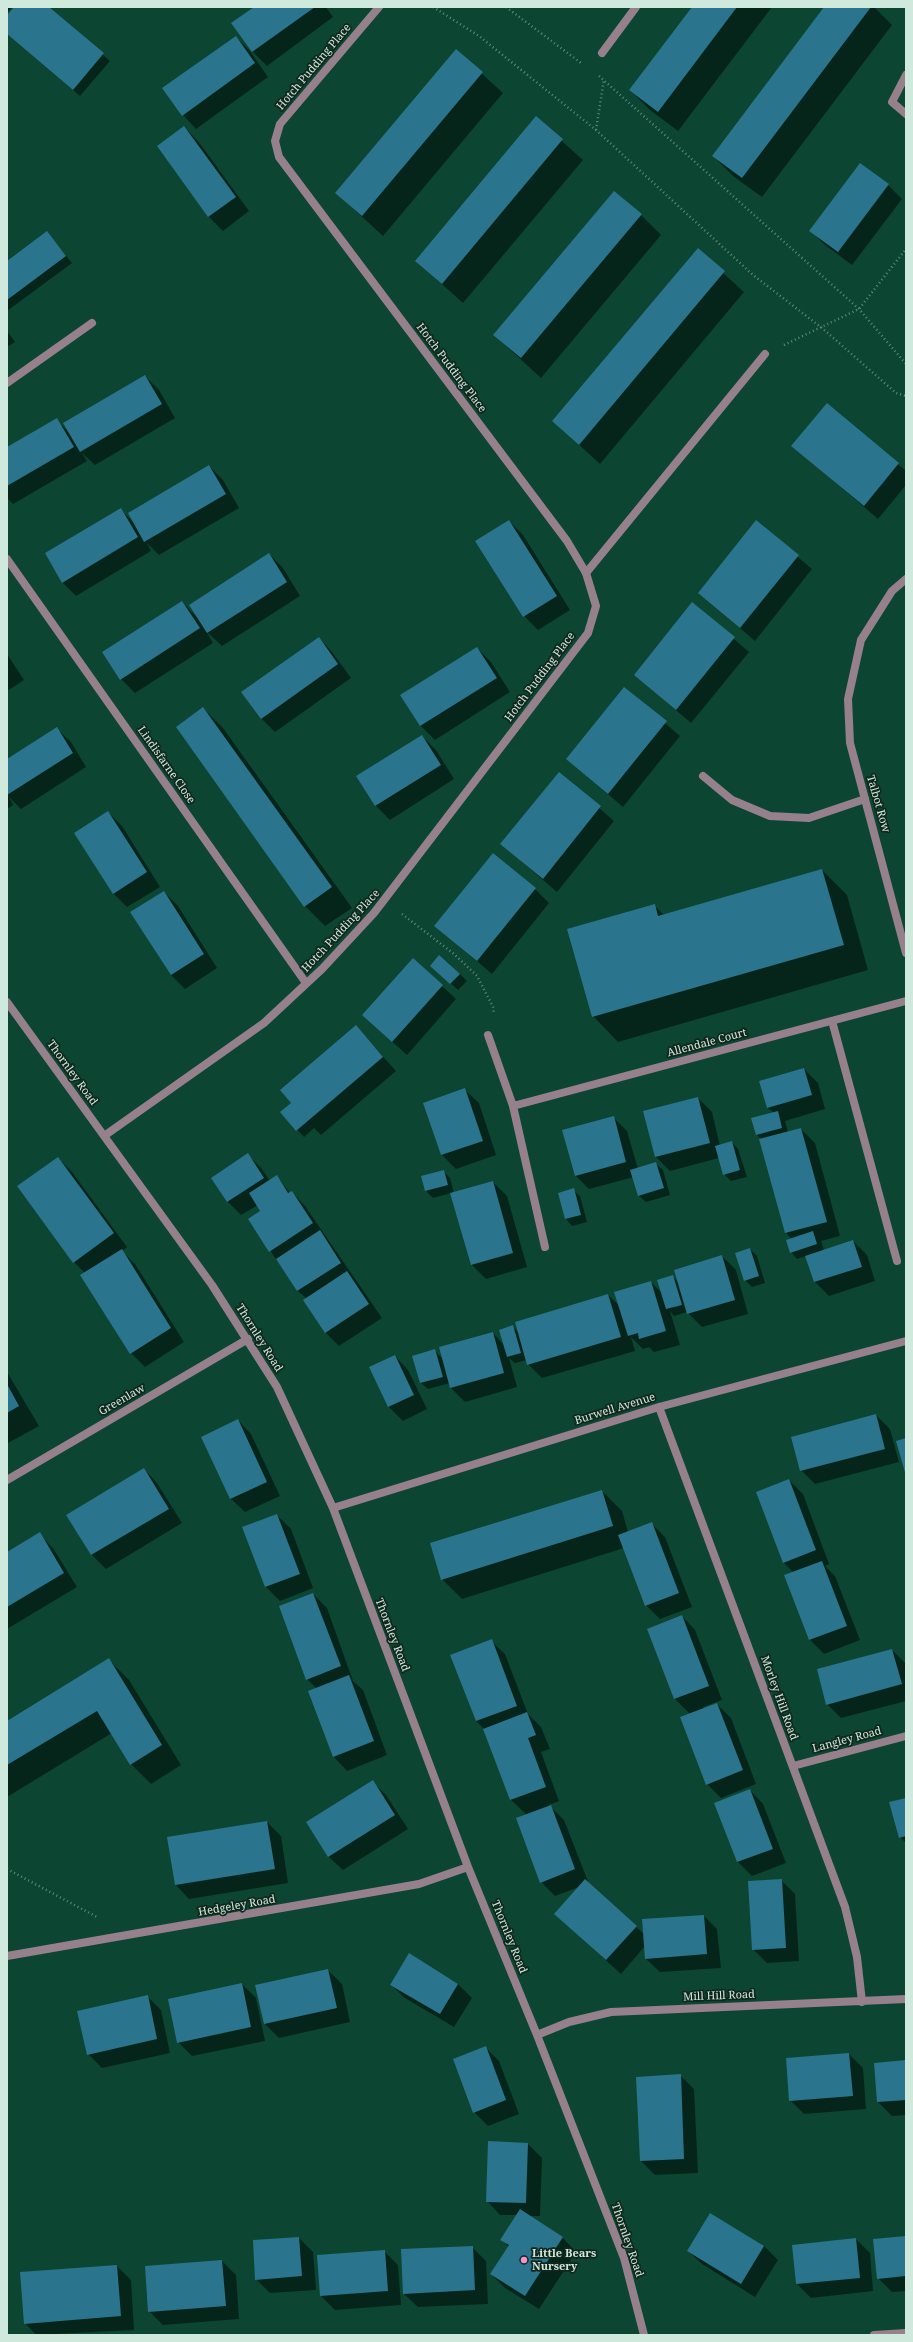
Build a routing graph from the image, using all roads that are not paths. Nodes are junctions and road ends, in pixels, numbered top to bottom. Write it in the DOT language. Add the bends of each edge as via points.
graph roads {
  1 [pos="379,7"];
  2 [pos="636,7"];
  3 [pos="602,53"];
  4 [pos="906,75"];
  5 [pos="906,114"];
  6 [pos="92,323"];
  7 [pos="765,354"];
  8 [pos="7,383"];
  9 [pos="7,559"];
  10 [pos="586,573"];
  11 [pos="906,579"];
  12 [pos="703,776"];
  13 [pos="865,799"];
  14 [pos="906,953"];
  15 [pos="306,983"];
  16 [pos="906,1001"];
  17 [pos="7,1002"];
  18 [pos="832,1021"];
  19 [pos="488,1035"];
  20 [pos="513,1106"];
  21 [pos="104,1136"];
  22 [pos="545,1248"];
  23 [pos="897,1261"];
  24 [pos="248,1339"];
  25 [pos="906,1341"];
  26 [pos="659,1407"];
  27 [pos="7,1480"];
  28 [pos="333,1508"];
  29 [pos="906,1736"];
  30 [pos="793,1766"];
  31 [pos="468,1867"];
  32 [pos="7,1956"];
  33 [pos="906,1999"];
  34 [pos="862,2002"];
  35 [pos="537,2035"];
  36 [pos="906,2333"];
  37 [pos="644,2335"];
  38 [pos="874,2335"];
  1 -- 10 [label="street, Hotch Pudding Place" via="280,124 275,141 279,157 567,541"];
  2 -- 3 [label="street"];
  4 -- 5 [label="street" via="892,102"];
  6 -- 8 [label="street"];
  7 -- 10 [label="street"];
  9 -- 15 [label="street, Lindisfarne Close"];
  10 -- 15 [label="street, Hotch Pudding Place" via="596,606 588,633 385,900"];
  11 -- 13 [label="street, Talbot Row" via="892,591 861,640 848,699 850,743"];
  12 -- 13 [label="street" via="732,800 770,816 809,818"];
  13 -- 14 [label="street, Talbot Row"];
  15 -- 21 [label="street, Hotch Pudding Place" via="264,1023"];
  16 -- 18 [label="street, Allendale Court"];
  17 -- 21 [label="street, Thornley Road"];
  18 -- 20 [label="street, Allendale Court"];
  18 -- 23 [label="street"];
  19 -- 20 [label="street"];
  20 -- 22 [label="street"];
  21 -- 24 [label="street, Thornley Road"];
  24 -- 27 [label="street, Greenlaw"];
  24 -- 28 [label="street, Thornley Road" via="277,1387"];
  25 -- 26 [label="street, Burwell Avenue"];
  26 -- 28 [label="street, Burwell Avenue"];
  26 -- 30 [label="street, Morley Hill Road"];
  28 -- 31 [label="street, Thornley Road"];
  29 -- 30 [label="street, Langley Road"];
  30 -- 34 [label="street, Morley Hill Road" via="845,1907 857,1957"];
  31 -- 32 [label="street, Hedgeley Road" via="419,1884"];
  31 -- 35 [label="street, Thornley Road"];
  33 -- 34 [label="street, Mill Hill Road"];
  34 -- 35 [label="street, Mill Hill Road" via="611,2012 569,2022"];
  35 -- 37 [label="street, Thornley Road" via="624,2258"];
  36 -- 38 [label="street"];
}
